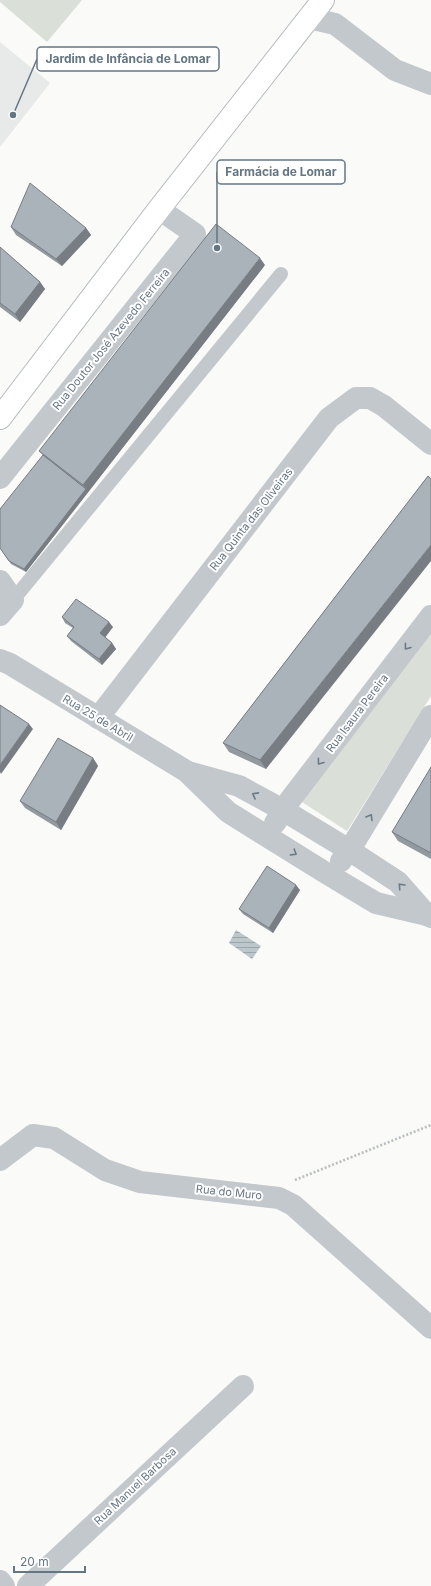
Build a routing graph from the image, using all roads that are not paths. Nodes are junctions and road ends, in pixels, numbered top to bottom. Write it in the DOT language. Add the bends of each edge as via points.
graph roads {
  1 [pos="323,0"];
  2 [pos="309,18"];
  3 [pos="431,84"];
  4 [pos="159,209"];
  5 [pos="281,274"];
  6 [pos="5,412"];
  7 [pos="0,426"];
  8 [pos="431,444"];
  9 [pos="0,478"];
  10 [pos="0,581"];
  11 [pos="6,608"];
  12 [pos="431,616"];
  13 [pos="3,658"];
  14 [pos="431,716"];
  15 [pos="98,718"];
  16 [pos="186,771"];
  17 [pos="283,810"];
  18 [pos="272,840"];
  19 [pos="349,850"];
  20 [pos="326,873"];
  21 [pos="429,916"];
  22 [pos="0,1160"];
  23 [pos="431,1328"];
  24 [pos="243,1386"];
  25 [pos="0,1582"];
  26 [pos="4,1586"];
  27 [pos="28,1586"];
  1 -- 2 [label="main road"];
  2 -- 3 [label="street" via="335,24 395,70"];
  2 -- 4 [label="main road"];
  4 -- 6 [label="main road"];
  4 -- 9 [label="street, Rua Doutor José Azevedo Ferreira" via="195,234"];
  5 -- 11 [label="lane"];
  6 -- 7 [label="main road"];
  8 -- 15 [label="street, Rua Quinta das Oliveiras" via="384,406 370,398 356,398 328,418"];
  10 -- 11 [label="street"];
  12 -- 17 [label="street, Rua Isaura Pereira, one-way"];
  13 -- 15 [label="street, Rua 25 de Abril"];
  19 -- 14 [label="street, one-way"];
  15 -- 16 [label="street, Rua 25 de Abril"];
  17 -- 16 [label="street, Rua 25 de Abril, one-way" via="239,786"];
  16 -- 18 [label="street, Rua 25 de Abril" via="228,812"];
  17 -- 18 [label="street" via="273,827"];
  17 -- 19 [label="street, Rua 25 de Abril"];
  18 -- 20 [label="street, Rua 25 de Abril, one-way"];
  19 -- 20 [label="street"];
  21 -- 19 [label="street, Rua 25 de Abril, one-way" via="398,882"];
  20 -- 21 [label="street, Rua 25 de Abril" via="376,903"];
  22 -- 23 [label="street, Rua do Muro" via="33,1135 54,1138 105,1170 140,1182 279,1198 293,1205"];
  24 -- 27 [label="street, Rua Manuel Barbosa"];
  25 -- 26 [label="street"];
}
